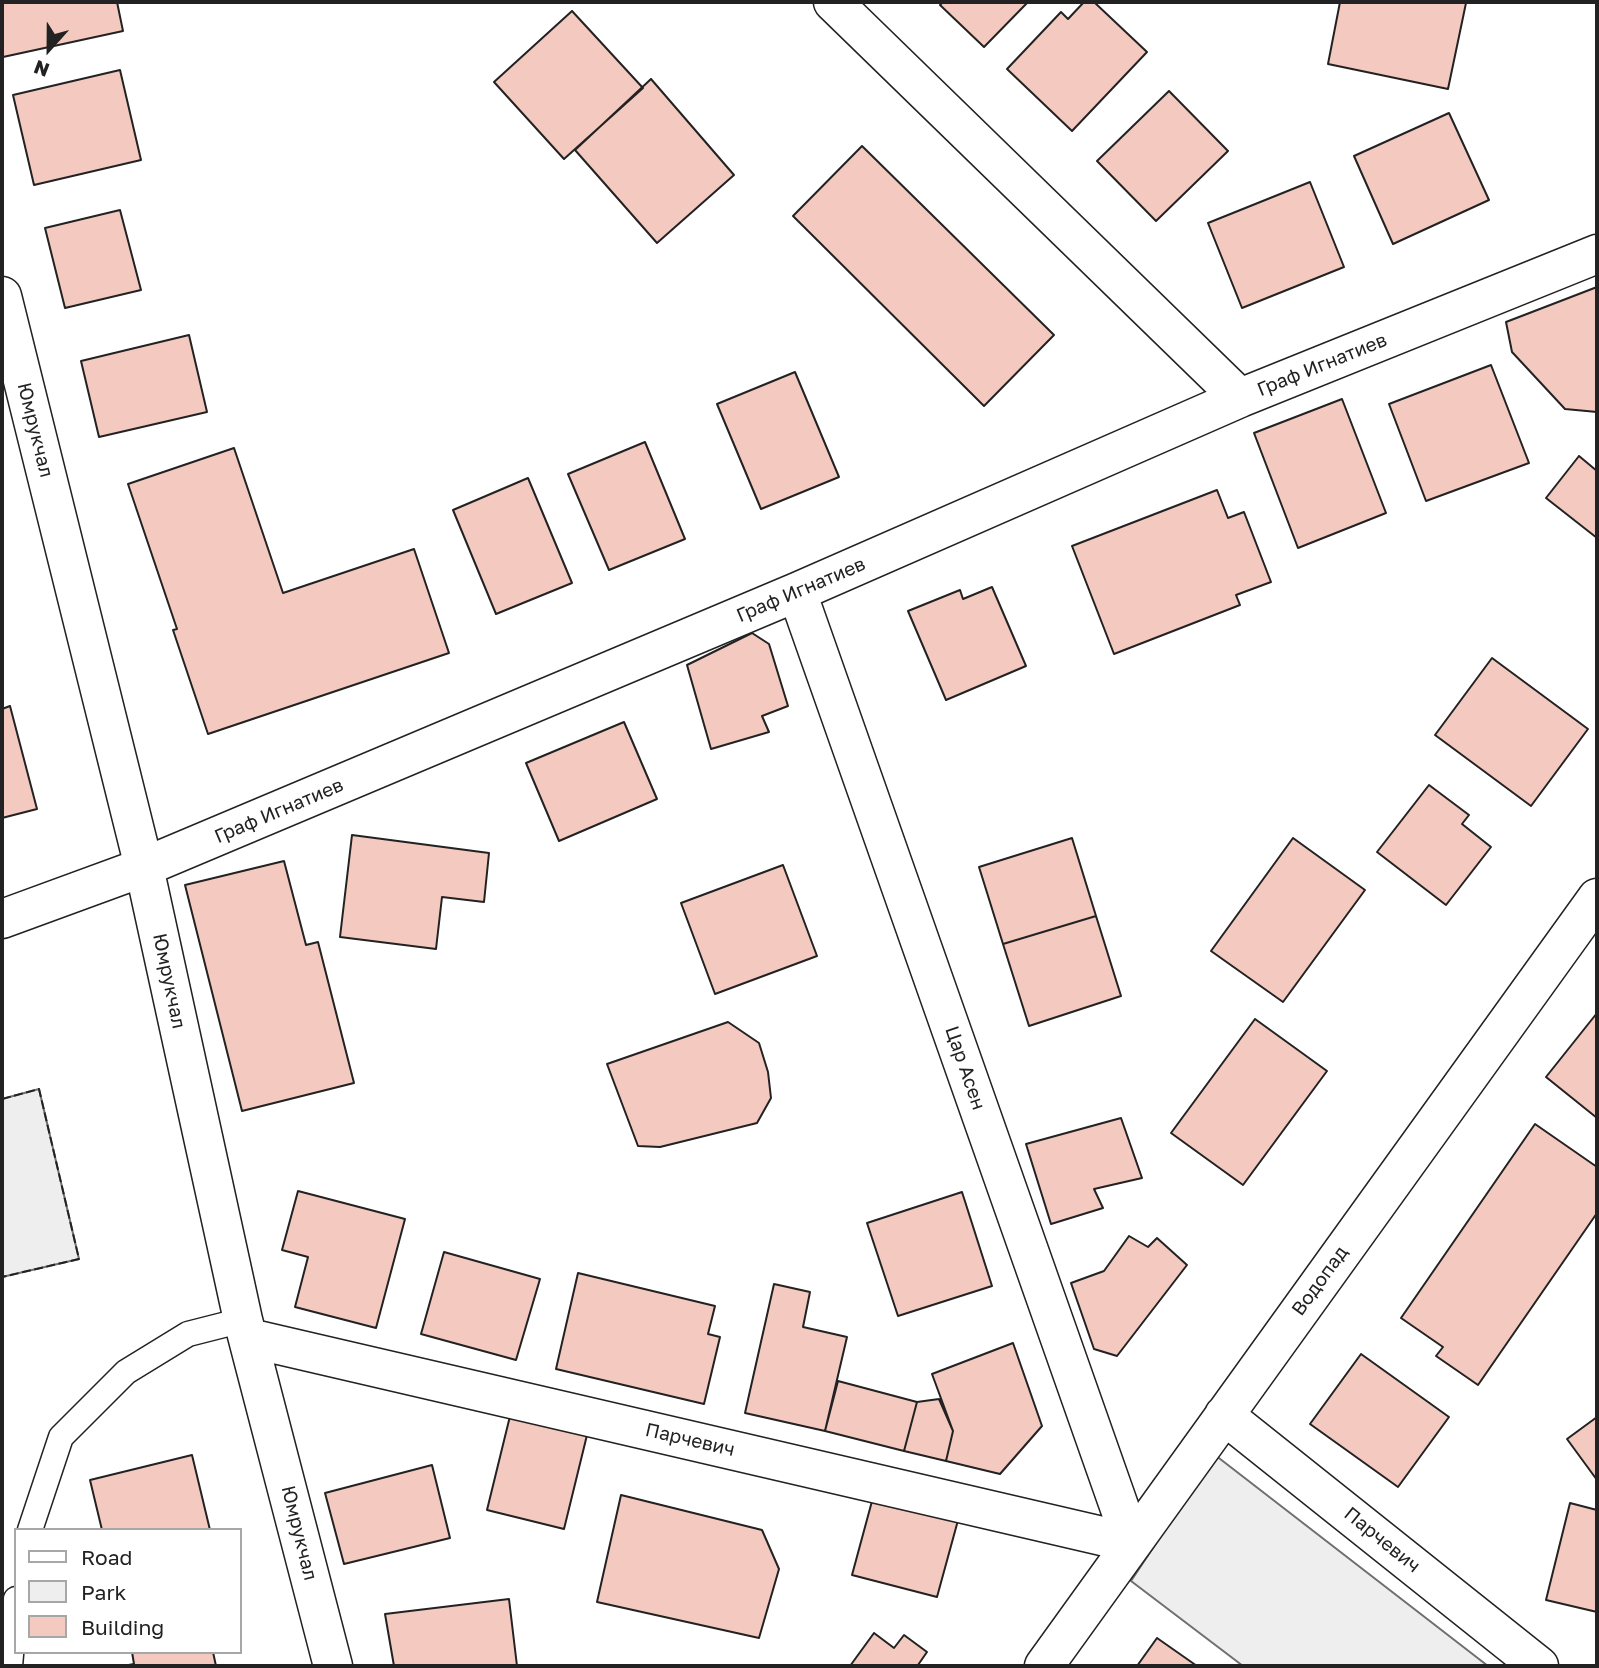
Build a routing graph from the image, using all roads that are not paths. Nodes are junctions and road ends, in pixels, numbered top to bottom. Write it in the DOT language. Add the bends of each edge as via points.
graph roads {
  1 [pos="832,2"];
  2 [pos="1597,254"];
  3 [pos="2,296"];
  4 [pos="1240,398"];
  5 [pos="797,592"];
  6 [pos="144,867"];
  7 [pos="1597,898"];
  8 [pos="2,919"];
  9 [pos="246,1329"];
  10 [pos="1224,1415"];
  11 [pos="31,1528"];
  12 [pos="1132,1543"];
  13 [pos="14,1621"];
  14 [pos="10,1666"];
  15 [pos="333,1666"];
  16 [pos="1044,1666"];
  17 [pos="1539,1666"];
  1 -- 4 [label="street"];
  2 -- 4 [label="street, Граф Игнатиев"];
  3 -- 6 [label="street, Юмрукчал"];
  4 -- 5 [label="street, Граф Игнатиев"];
  5 -- 6 [label="street, Граф Игнатиев"];
  5 -- 12 [label="street, Цар Асен"];
  6 -- 8 [label="street, Граф Игнатиев"];
  6 -- 9 [label="street, Юмрукчал"];
  7 -- 10 [label="street, Водопад"];
  9 -- 11 [label="lane" via="188,1334 126,1372 61,1437"];
  9 -- 12 [label="street, Парчевич"];
  9 -- 15 [label="street, Юмрукчал"];
  10 -- 12 [label="street, Водопад"];
  10 -- 17 [label="street, Парчевич"];
  12 -- 16 [label="street, Водопад"];
  13 -- 14 [label="lane"];
}
